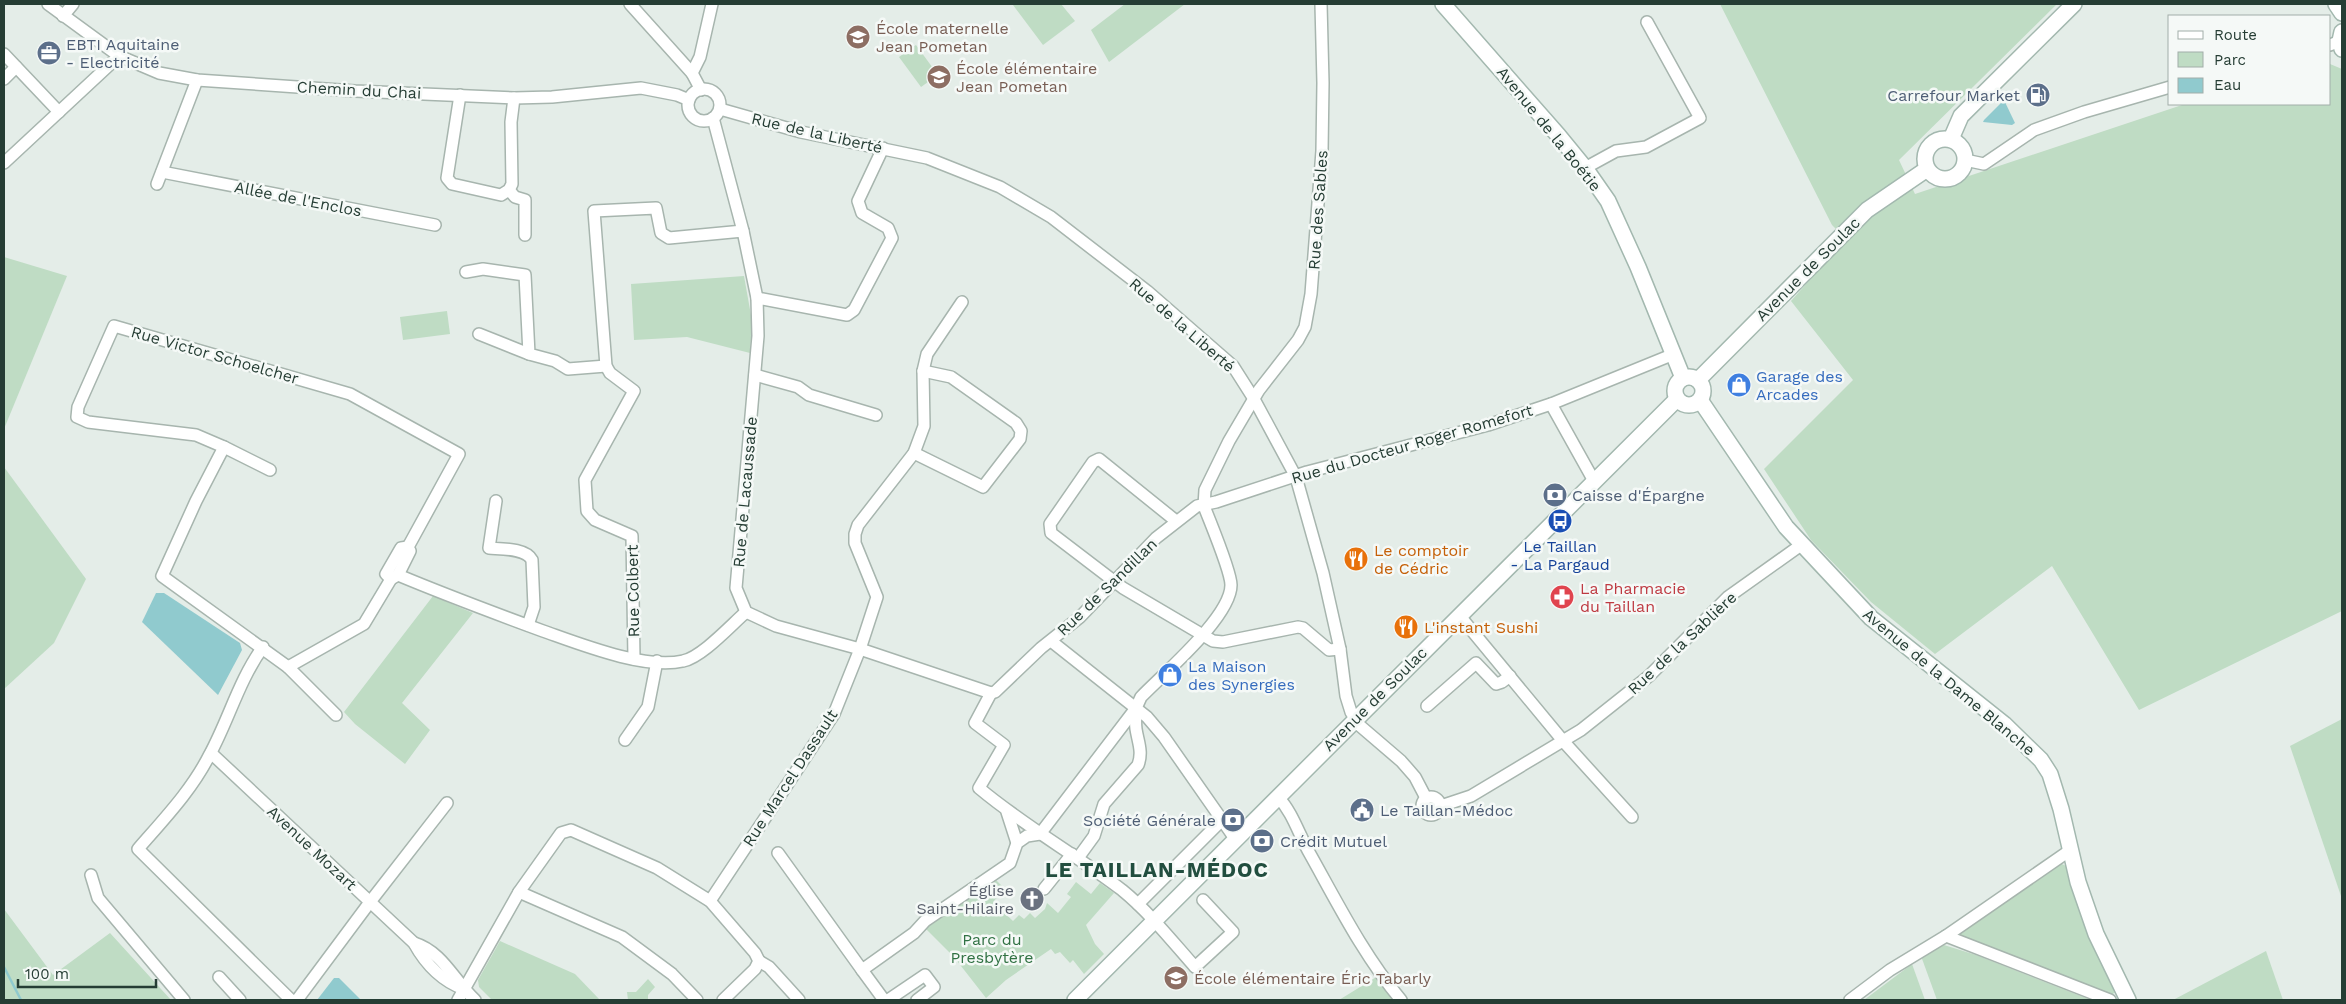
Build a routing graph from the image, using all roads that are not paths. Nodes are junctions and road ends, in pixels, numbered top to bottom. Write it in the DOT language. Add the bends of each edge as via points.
graph roads {
  1 [pos="48,4"];
  2 [pos="73,4"];
  3 [pos="630,4"];
  4 [pos="712,4"];
  5 [pos="1320,4"];
  6 [pos="1443,4"];
  7 [pos="2074,4"];
  8 [pos="2336,4"];
  9 [pos="2342,13"];
  10 [pos="63,16"];
  11 [pos="1647,22"];
  12 [pos="4,54"];
  13 [pos="119,56"];
  14 [pos="16,67"];
  15 [pos="692,73"];
  16 [pos="4,80"];
  17 [pos="197,80"];
  18 [pos="2168,88"];
  19 [pos="701,90"];
  20 [pos="460,94"];
  21 [pos="514,98"];
  22 [pos="689,100"];
  23 [pos="58,112"];
  24 [pos="716,114"];
  25 [pos="1951,139"];
  26 [pos="883,148"];
  27 [pos="1965,160"];
  28 [pos="4,163"];
  29 [pos="1585,168"];
  30 [pos="1927,169"];
  31 [pos="162,172"];
  32 [pos="157,184"];
  33 [pos="509,190"];
  34 [pos="435,225"];
  35 [pos="743,231"];
  36 [pos="525,235"];
  37 [pos="466,272"];
  38 [pos="757,298"];
  39 [pos="962,302"];
  40 [pos="479,334"];
  41 [pos="529,354"];
  42 [pos="1674,354"];
  43 [pos="606,366"];
  44 [pos="924,371"];
  45 [pos="755,375"];
  46 [pos="1690,379"];
  47 [pos="1254,399"];
  48 [pos="1677,399"];
  49 [pos="1700,400"];
  50 [pos="1551,404"];
  51 [pos="876,415"];
  52 [pos="224,447"];
  53 [pos="914,453"];
  54 [pos="270,470"];
  55 [pos="1296,477"];
  56 [pos="1594,481"];
  57 [pos="496,501"];
  58 [pos="1204,506"];
  59 [pos="1176,521"];
  60 [pos="1801,545"];
  61 [pos="395,577"];
  62 [pos="1114,581"];
  63 [pos="746,612"];
  64 [pos="1460,615"];
  65 [pos="528,626"];
  66 [pos="1202,635"];
  67 [pos="1051,641"];
  68 [pos="263,647"];
  69 [pos="860,649"];
  70 [pos="1340,649"];
  71 [pos="634,659"];
  72 [pos="656,661"];
  73 [pos="288,667"];
  74 [pos="1510,676"];
  75 [pos="991,693"];
  76 [pos="1427,706"];
  77 [pos="1136,708"];
  78 [pos="336,715"];
  79 [pos="1355,719"];
  80 [pos="625,740"];
  81 [pos="1564,742"];
  82 [pos="211,753"];
  83 [pos="1278,797"];
  84 [pos="447,802"];
  85 [pos="1441,806"];
  86 [pos="1007,812"];
  87 [pos="1632,817"];
  88 [pos="1222,821"];
  89 [pos="1040,834"];
  90 [pos="1236,840"];
  91 [pos="1017,843"];
  92 [pos="2069,851"];
  93 [pos="778,854"];
  94 [pos="1075,856"];
  95 [pos="91,875"];
  96 [pos="1044,888"];
  97 [pos="519,892"];
  98 [pos="1203,900"];
  99 [pos="710,901"];
  100 [pos="370,902"];
  101 [pos="1138,904"];
  102 [pos="1154,921"];
  103 [pos="1946,936"];
  104 [pos="759,961"];
  105 [pos="862,970"];
  106 [pos="219,977"];
  107 [pos="464,989"];
  108 [pos="184,1000"];
  109 [pos="240,1000"];
  110 [pos="291,1000"];
  111 [pos="297,1000"];
  112 [pos="458,1000"];
  113 [pos="476,1000"];
  114 [pos="697,1000"];
  115 [pos="723,1000"];
  116 [pos="799,1000"];
  117 [pos="884,1000"];
  118 [pos="888,1000"];
  119 [pos="917,1000"];
  120 [pos="1074,1000"];
  121 [pos="1401,1000"];
  122 [pos="1850,1000"];
  123 [pos="2110,1000"];
  124 [pos="2128,1000"];
  1 -- 10 [label="street, Chemin du Chai"];
  2 -- 10 [label="street"];
  3 -- 15 [label="street"];
  4 -- 15 [label="street" via="700,57"];
  5 -- 47 [label="street, Rue des Sables" via="1322,151 1312,294 1305,327 1298,340"];
  6 -- 29 [label="main road, Avenue de la Boétie"];
  7 -- 25 [label="main road" via="1961,116"];
  8 -- 9 [label="main road"];
  10 -- 13 [label="street, Chemin du Chai"];
  11 -- 29 [label="street" via="1700,118 1646,147 1616,151"];
  12 -- 14 [label="street"];
  13 -- 17 [label="street, Chemin du Chai" via="158,73"];
  13 -- 23 [label="street"];
  14 -- 16 [label="street"];
  14 -- 23 [label="street"];
  15 -- 19 [label="street"];
  17 -- 20 [label="street, Chemin du Chai" via="354,91"];
  17 -- 31 [label="street"];
  18 -- 27 [label="street" via="2034,130 1984,164"];
  19 -- 22 [label="street"];
  19 -- 24 [label="street" via="717,95 720,104"];
  20 -- 21 [label="street, Chemin du Chai"];
  20 -- 33 [label="street" via="446,173 448,182 501,195"];
  21 -- 22 [label="street, Chemin du Chai" via="641,88"];
  21 -- 33 [label="street" via="512,184"];
  22 -- 24 [label="street" via="690,111 695,118 706,121"];
  23 -- 28 [label="street"];
  24 -- 26 [label="street, Rue de la Liberté"];
  24 -- 35 [label="street, Rue de Lacaussade"];
  25 -- 27 [label="main road" via="1960,145"];
  25 -- 30 [label="main road" via="1944,138 1930,144 1924,158"];
  26 -- 38 [label="street" via="858,201 862,213 888,228 892,238 854,310 847,315"];
  26 -- 47 [label="street, Rue de la Liberté" via="928,158 1000,187 1051,217 1147,291 1233,366"];
  27 -- 30 [label="main road" via="1957,175 1946,179"];
  29 -- 42 [label="main road, Avenue de la Boétie" via="1608,201"];
  30 -- 46 [label="main road, Avenue de Soulac" via="1867,210"];
  31 -- 32 [label="street"];
  31 -- 34 [label="street, Allée de l'Enclos"];
  33 -- 36 [label="street" via="515,197 525,200"];
  35 -- 38 [label="street, Rue de Lacaussade"];
  35 -- 43 [label="street" via="669,238 661,233 656,208 594,212"];
  37 -- 41 [label="street" via="483,268 525,275"];
  38 -- 45 [label="street, Rue de Lacaussade"];
  39 -- 44 [label="street" via="927,354"];
  40 -- 41 [label="street"];
  41 -- 43 [label="street" via="568,369"];
  42 -- 46 [label="main road, Avenue de la Boétie"];
  42 -- 50 [label="street, Rue du Docteur Roger Romefort"];
  43 -- 71 [label="street, Rue Colbert" via="610,373 634,391 585,480 587,511 595,520 632,536"];
  44 -- 53 [label="street" via="924,426"];
  44 -- 53 [label="street" via="951,377 1016,422 1021,431 1020,439 983,487"];
  45 -- 51 [label="street"];
  45 -- 63 [label="street, Rue de Lacaussade" via="736,588"];
  46 -- 48 [label="main road" via="1675,386"];
  46 -- 49 [label="main road" via="1703,390"];
  47 -- 55 [label="street, Rue de la Liberté"];
  47 -- 58 [label="street, Rue des Sables" via="1205,490"];
  48 -- 49 [label="main road" via="1690,406"];
  48 -- 56 [label="main road, Avenue de Soulac"];
  49 -- 60 [label="main road, Avenue de la Dame Blanche"];
  50 -- 55 [label="street, Rue du Docteur Roger Romefort" via="1488,425"];
  50 -- 56 [label="street"];
  52 -- 54 [label="street, Rue Victor Schoelcher"];
  52 -- 61 [label="street, Rue Victor Schoelcher" via="196,435 88,422 77,417 78,407 114,326 350,394 459,454"];
  52 -- 68 [label="street" via="162,576"];
  53 -- 69 [label="street, Rue Marcel Dassault" via="854,534 877,597"];
  55 -- 58 [label="street, Rue du Docteur Roger Romefort"];
  55 -- 70 [label="street, Rue de la Liberté"];
  56 -- 64 [label="main road, Avenue de Soulac"];
  57 -- 65 [label="street" via="489,548 524,553 532,560 534,607"];
  58 -- 59 [label="street, Rue de Sandillan" via="1196,506"];
  58 -- 66 [label="street" via="1231,584 1226,605"];
  59 -- 62 [label="street, Rue de Sandillan"];
  59 -- 62 [label="street" via="1099,459 1093,462 1050,524 1051,533"];
  60 -- 81 [label="street, Rue de la Sablière" via="1728,598 1649,676"];
  60 -- 92 [label="main road, Avenue de la Dame Blanche" via="1871,618 2004,724 2041,760 2050,774 2061,809"];
  61 -- 65 [label="street"];
  61 -- 73 [label="street" via="364,624"];
  62 -- 66 [label="street"];
  62 -- 67 [label="street, Rue de Sandillan"];
  63 -- 69 [label="street" via="776,626"];
  63 -- 72 [label="street" via="696,656 684,661"];
  64 -- 74 [label="street"];
  64 -- 79 [label="main road, Avenue de Soulac"];
  65 -- 71 [label="street"];
  66 -- 70 [label="street" via="1223,642 1298,627 1329,650"];
  66 -- 77 [label="street" via="1141,697"];
  67 -- 75 [label="street, Rue de Sandillan"];
  67 -- 77 [label="street"];
  68 -- 73 [label="street"];
  68 -- 82 [label="street" via="251,664"];
  69 -- 75 [label="street"];
  69 -- 99 [label="street, Rue Marcel Dassault" via="834,714"];
  70 -- 79 [label="street, Rue de la Liberté" via="1346,696"];
  71 -- 72 [label="street"];
  72 -- 80 [label="street" via="648,707"];
  73 -- 78 [label="street"];
  74 -- 76 [label="street" via="1496,684 1476,663"];
  74 -- 81 [label="street"];
  75 -- 86 [label="street" via="975,723 1004,745 979,788"];
  77 -- 88 [label="street" via="1164,737"];
  77 -- 89 [label="street"];
  77 -- 94 [label="street" via="1135,726 1141,758 1104,804 1094,836"];
  79 -- 83 [label="main road, Avenue de Soulac"];
  79 -- 85 [label="street, Rue de la Liberté" via="1402,761 1426,798 1436,798"];
  81 -- 85 [label="street, Rue de la Sablière" via="1471,796"];
  81 -- 87 [label="street"];
  82 -- 100 [label="street, Avenue Mozart"];
  82 -- 110 [label="street" via="192,786 138,849"];
  83 -- 90 [label="main road, Avenue de Soulac"];
  83 -- 121 [label="street" via="1287,807 1300,837 1369,957"];
  84 -- 100 [label="street"];
  86 -- 89 [label="street"];
  86 -- 91 [label="street"];
  88 -- 90 [label="street"];
  88 -- 101 [label="street"];
  89 -- 91 [label="street" via="1027,836"];
  89 -- 94 [label="street"];
  90 -- 102 [label="main road, Avenue de Soulac"];
  91 -- 105 [label="street" via="1010,863 925,921 914,933"];
  92 -- 103 [label="street"];
  92 -- 124 [label="main road, Avenue de la Dame Blanche" via="2096,934"];
  93 -- 105 [label="street"];
  94 -- 96 [label="street"];
  94 -- 101 [label="street"];
  95 -- 108 [label="street" via="98,898"];
  97 -- 99 [label="street" via="560,833 571,830 657,868"];
  97 -- 107 [label="street"];
  97 -- 114 [label="street" via="622,937 672,974"];
  98 -- 102 [label="street" via="1233,932 1195,967"];
  99 -- 104 [label="street"];
  100 -- 107 [label="street, Avenue Mozart" via="414,943 434,952"];
  100 -- 111 [label="street"];
  101 -- 102 [label="street"];
  102 -- 120 [label="main road, Avenue de Soulac"];
  103 -- 122 [label="street" via="1890,970"];
  103 -- 123 [label="street"];
  104 -- 115 [label="street"];
  104 -- 116 [label="street" via="769,967"];
  105 -- 117 [label="street"];
  106 -- 109 [label="street"];
  107 -- 112 [label="street"];
  107 -- 113 [label="street, Avenue Mozart"];
  118 -- 119 [label="street" via="925,975 934,988"];
}
